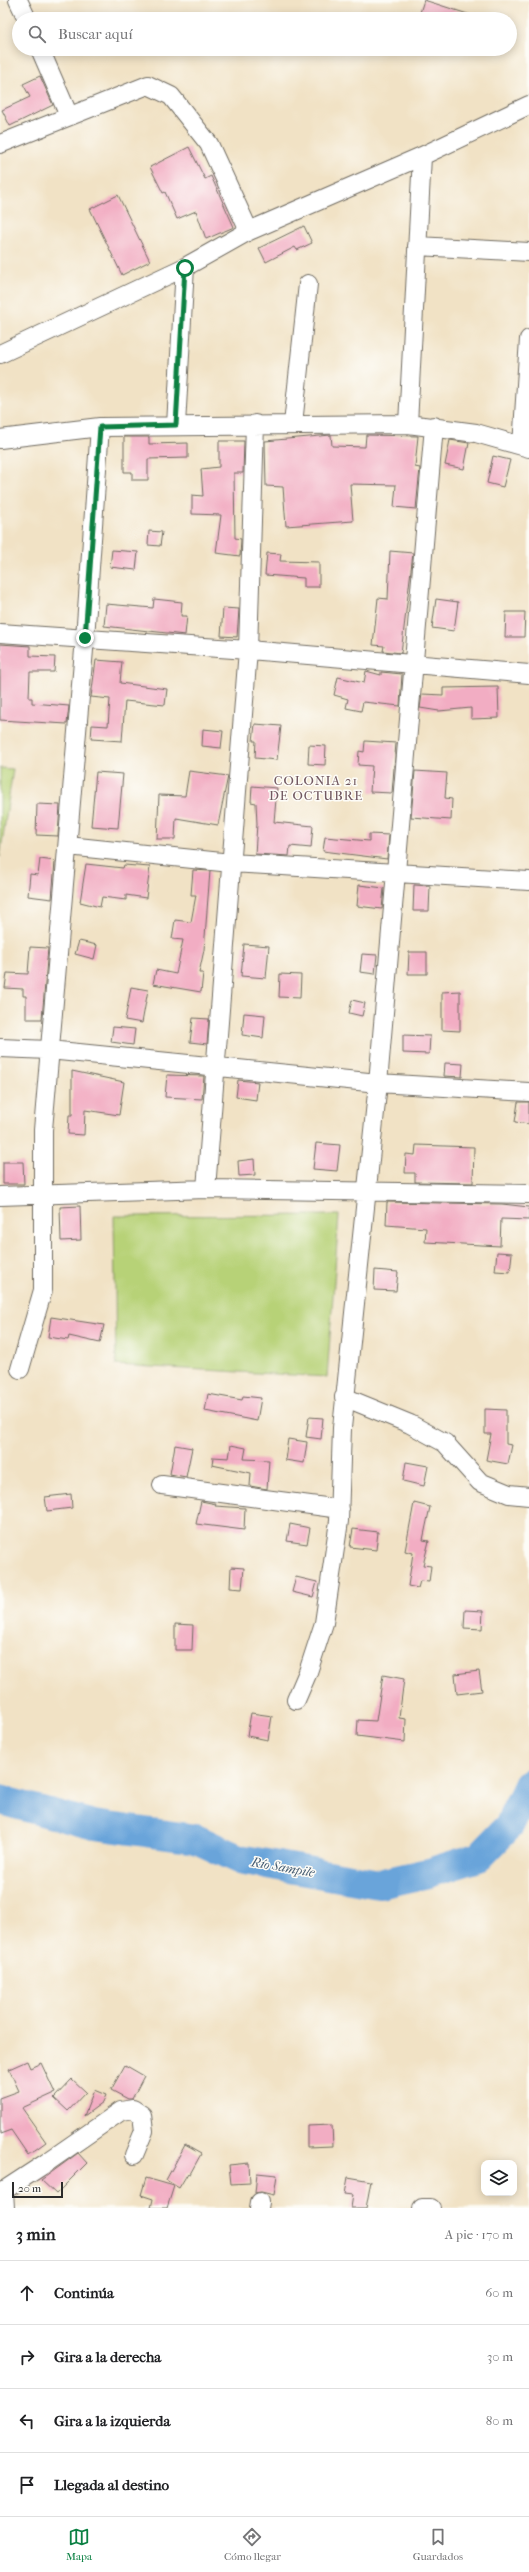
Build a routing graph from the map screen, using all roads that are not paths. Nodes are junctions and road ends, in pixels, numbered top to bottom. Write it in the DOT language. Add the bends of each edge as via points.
graph roads {
  1 [pos="18,0"];
  2 [pos="24,12"];
  3 [pos="43,56"];
  4 [pos="529,105"];
  5 [pos="69,116"];
  6 [pos="0,144"];
  7 [pos="422,156"];
  8 [pos="249,231"];
  9 [pos="417,246"];
  10 [pos="529,252"];
  11 [pos="185,268"];
  12 [pos="308,284"];
  13 [pos="529,339"];
  14 [pos="0,354"];
  15 [pos="255,424"];
  16 [pos="293,424"];
  17 [pos="408,424"];
  18 [pos="176,425"];
  19 [pos="434,426"];
  20 [pos="100,427"];
  21 [pos="0,439"];
  22 [pos="525,447"];
  23 [pos="0,633"];
  24 [pos="85,638"];
  25 [pos="248,650"];
  26 [pos="414,665"];
  27 [pos="529,674"];
  28 [pos="68,846"];
  29 [pos="231,863"];
  30 [pos="397,874"];
  31 [pos="529,881"];
  32 [pos="0,1048"];
  33 [pos="49,1050"];
  34 [pos="217,1066"];
  35 [pos="378,1083"];
  36 [pos="529,1092"];
  37 [pos="206,1189"];
  38 [pos="366,1191"];
  39 [pos="529,1194"];
  40 [pos="43,1195"];
  41 [pos="0,1196"];
  42 [pos="20,1369"];
  43 [pos="344,1398"];
  44 [pos="162,1485"];
  45 [pos="529,1496"];
  46 [pos="340,1509"];
  47 [pos="296,1700"];
  48 [pos="134,2155"];
  49 [pos="3,2197"];
  50 [pos="422,2208"];
  51 [pos="431,2208"];
  1 -- 2 [label="street"];
  3 -- 5 [label="street"];
  4 -- 7 [label="street"];
  5 -- 6 [label="street"];
  5 -- 8 [label="street" via="148,85 171,96 209,144"];
  7 -- 8 [label="street"];
  7 -- 9 [label="street"];
  8 -- 11 [label="street"];
  9 -- 10 [label="street"];
  9 -- 17 [label="street"];
  11 -- 14 [label="street"];
  11 -- 18 [label="street"];
  12 -- 16 [label="street"];
  13 -- 22 [label="street"];
  15 -- 16 [label="street"];
  15 -- 18 [label="street"];
  15 -- 25 [label="street"];
  16 -- 17 [label="street"];
  17 -- 19 [label="street"];
  18 -- 20 [label="street"];
  19 -- 22 [label="street" via="476,433"];
  19 -- 26 [label="street"];
  20 -- 21 [label="street"];
  20 -- 24 [label="street"];
  23 -- 24 [label="street"];
  24 -- 25 [label="street"];
  24 -- 28 [label="street"];
  25 -- 26 [label="street"];
  25 -- 29 [label="street"];
  26 -- 27 [label="street"];
  26 -- 30 [label="street"];
  28 -- 29 [label="street"];
  28 -- 33 [label="street"];
  29 -- 30 [label="street"];
  29 -- 34 [label="street"];
  30 -- 31 [label="street"];
  30 -- 35 [label="street"];
  32 -- 33 [label="street"];
  33 -- 34 [label="street"];
  33 -- 40 [label="street" via="43,1130"];
  34 -- 35 [label="street"];
  34 -- 37 [label="street"];
  35 -- 36 [label="street"];
  35 -- 38 [label="street"];
  37 -- 38 [label="street"];
  37 -- 40 [label="street"];
  38 -- 39 [label="street"];
  38 -- 43 [label="street"];
  40 -- 41 [label="street"];
  40 -- 42 [label="street" via="43,1290"];
  43 -- 45 [label="street" via="410,1424 445,1443 480,1482 509,1494"];
  43 -- 46 [label="street"];
  44 -- 46 [label="street"];
  46 -- 47 [label="street" via="324,1623"];
  48 -- 49 [label="street" via="144,2131 142,2115 133,2109 120,2111"];
  50 -- 51 [label="street"];
}
